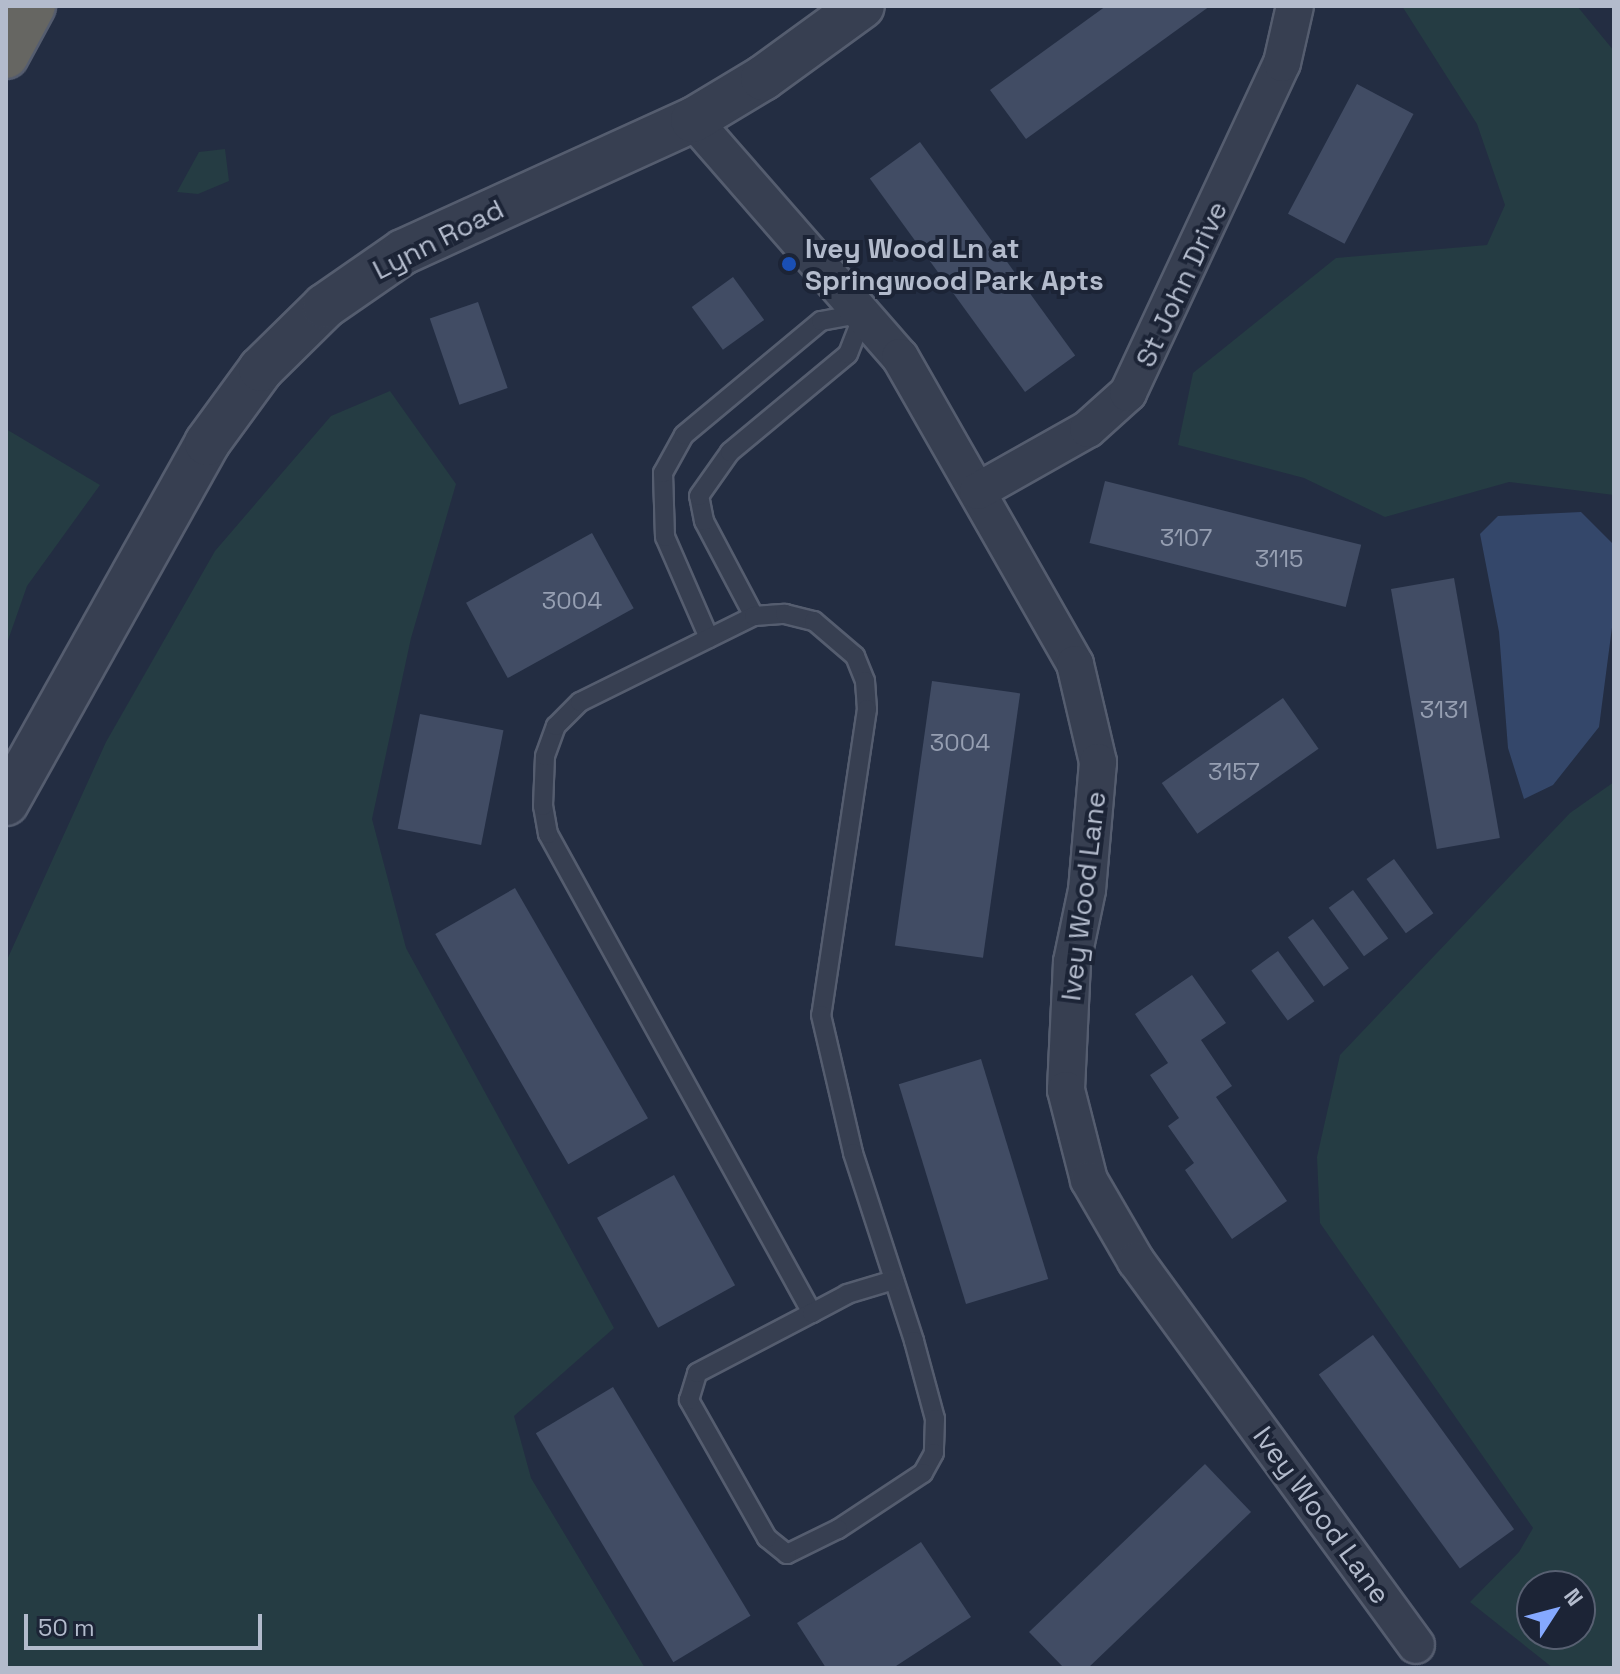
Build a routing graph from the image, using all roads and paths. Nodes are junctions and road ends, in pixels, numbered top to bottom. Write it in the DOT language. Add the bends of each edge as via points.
graph roads {
  1 [pos="33,6"];
  2 [pos="862,6"];
  3 [pos="1295,6"];
  4 [pos="6,56"];
  5 [pos="693,120"];
  6 [pos="864,313"];
  7 [pos="978,491"];
  8 [pos="754,616"];
  9 [pos="709,638"];
  10 [pos="6,803"];
  11 [pos="894,1280"];
  12 [pos="812,1313"];
  13 [pos="1416,1645"];
  1 -- 4 [label="highway"];
  2 -- 5 [label="street, Lynn Road" via="763,78"];
  3 -- 7 [label="street, St John Drive" via="1282,63 1128,393 1088,429"];
  5 -- 6 [label="street, Ivey Wood Lane"];
  5 -- 10 [label="street, Lynn Road" via="403,252 325,306 292,337 232,405 207,443"];
  6 -- 7 [label="street, Ivey Wood Lane" via="931,404"];
  6 -- 8 [label="lane" via="848,354 730,452 699,496 704,521"];
  6 -- 9 [label="lane" via="821,321 684,435 672,454 663,473 665,537"];
  7 -- 13 [label="street, Ivey Wood Lane" via="1075,664 1098,762 1098,802 1072,962 1066,1090 1089,1180 1136,1261"];
  8 -- 9 [label="lane"];
  8 -- 11 [label="lane" via="785,614 814,621 855,656 865,681 867,709 821,1015 853,1153"];
  9 -- 12 [label="lane" via="580,702 556,726 545,756 543,806 548,834"];
  11 -- 12 [label="lane" via="847,1294"];
  11 -- 12 [label="lane" via="935,1419 934,1453 923,1473 838,1529 787,1554 767,1538 689,1400 697,1373"];
}
